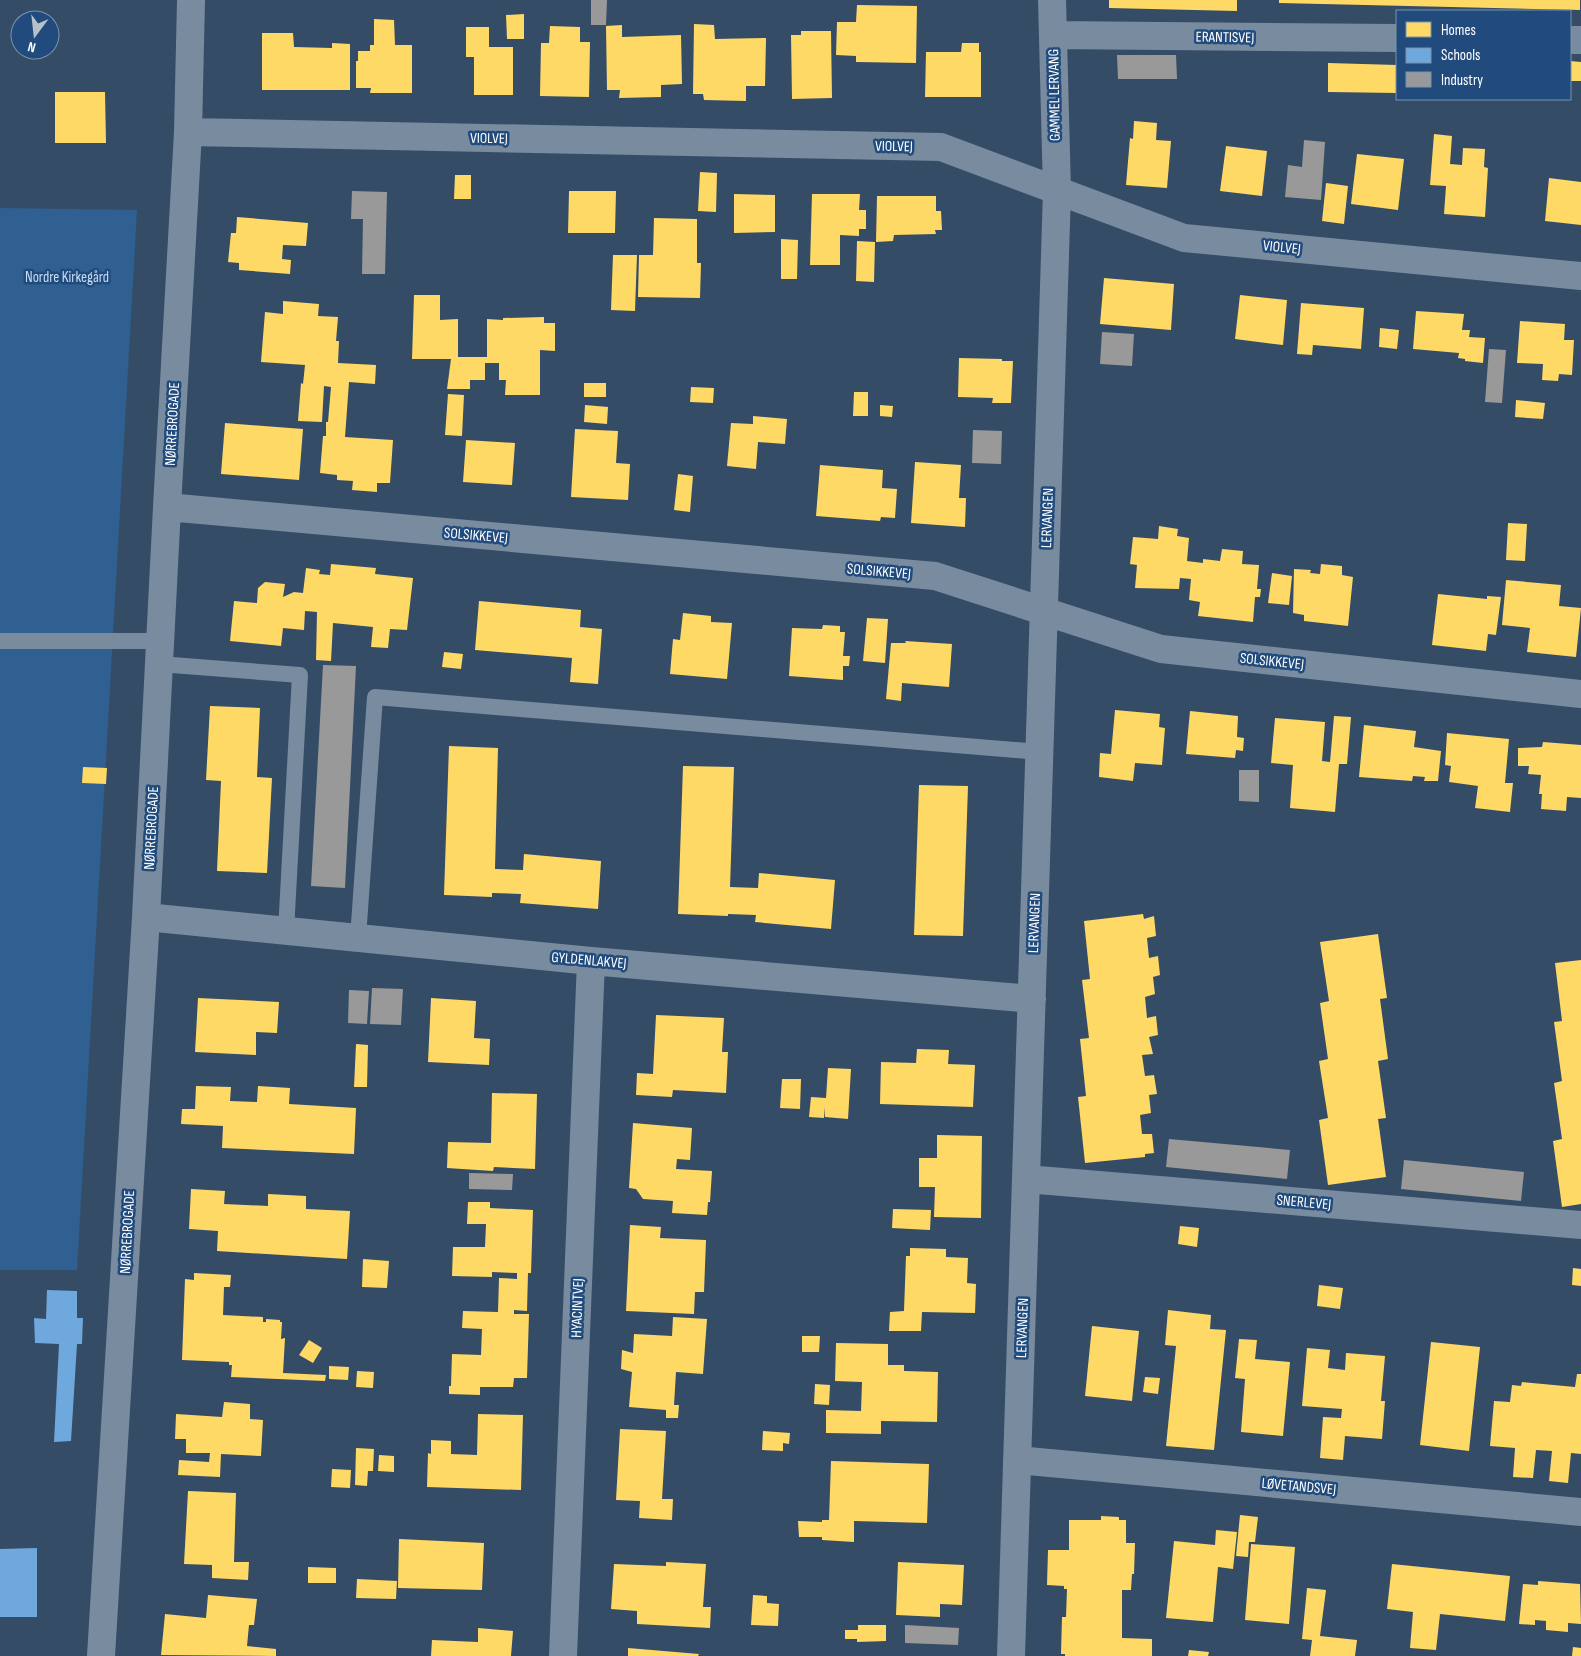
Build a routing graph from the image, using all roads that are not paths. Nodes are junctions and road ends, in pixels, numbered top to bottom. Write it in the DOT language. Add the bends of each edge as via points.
graph roads {
  1 [pos="190,0"];
  2 [pos="1052,0"];
  3 [pos="1052,35"];
  4 [pos="1396,38"];
  5 [pos="188,132"];
  6 [pos="1056,191"];
  7 [pos="1581,276"];
  8 [pos="167,507"];
  9 [pos="1044,612"];
  10 [pos="0,641"];
  11 [pos="160,652"];
  12 [pos="1581,694"];
  13 [pos="1039,752"];
  14 [pos="146,917"];
  15 [pos="286,931"];
  16 [pos="358,938"];
  17 [pos="592,961"];
  18 [pos="1032,999"];
  19 [pos="1026,1179"];
  20 [pos="1581,1225"];
  21 [pos="1017,1460"];
  22 [pos="1581,1512"];
  23 [pos="101,1656"];
  24 [pos="563,1656"];
  25 [pos="1011,1656"];
  1 -- 5 [label="street, NØRREBROGADE"];
  2 -- 3 [label="street, GAMMEL LERVANG"];
  3 -- 4 [label="street, ERANTISVEJ"];
  3 -- 6 [label="street, GAMMEL LERVANG"];
  5 -- 6 [label="street, VIOLVEJ" via="941,147"];
  5 -- 8 [label="street, NØRREBROGADE"];
  6 -- 7 [label="street, VIOLVEJ" via="1184,238"];
  6 -- 9 [label="street, LERVANGEN"];
  8 -- 9 [label="street, SOLSIKKEVEJ" via="935,576"];
  8 -- 11 [label="street, NØRREBROGADE"];
  9 -- 12 [label="street, SOLSIKKEVEJ" via="1161,649"];
  9 -- 13 [label="street, LERVANGEN"];
  10 -- 11 [label="lane"];
  11 -- 14 [label="street, NØRREBROGADE"];
  11 -- 15 [label="lane" via="300,675"];
  13 -- 16 [label="lane" via="375,697"];
  13 -- 18 [label="street, LERVANGEN"];
  14 -- 15 [label="street, GYLDENLAKVEJ"];
  14 -- 23 [label="street, NØRREBROGADE"];
  15 -- 16 [label="street, GYLDENLAKVEJ"];
  16 -- 17 [label="street, GYLDENLAKVEJ"];
  17 -- 18 [label="street, GYLDENLAKVEJ"];
  17 -- 24 [label="street, HYACINTVEJ"];
  18 -- 19 [label="street, LERVANGEN"];
  19 -- 20 [label="street, SNERLEVEJ"];
  19 -- 21 [label="street, LERVANGEN"];
  21 -- 22 [label="street, LØVETANDSVEJ"];
  21 -- 25 [label="street, LERVANGEN"];
}
